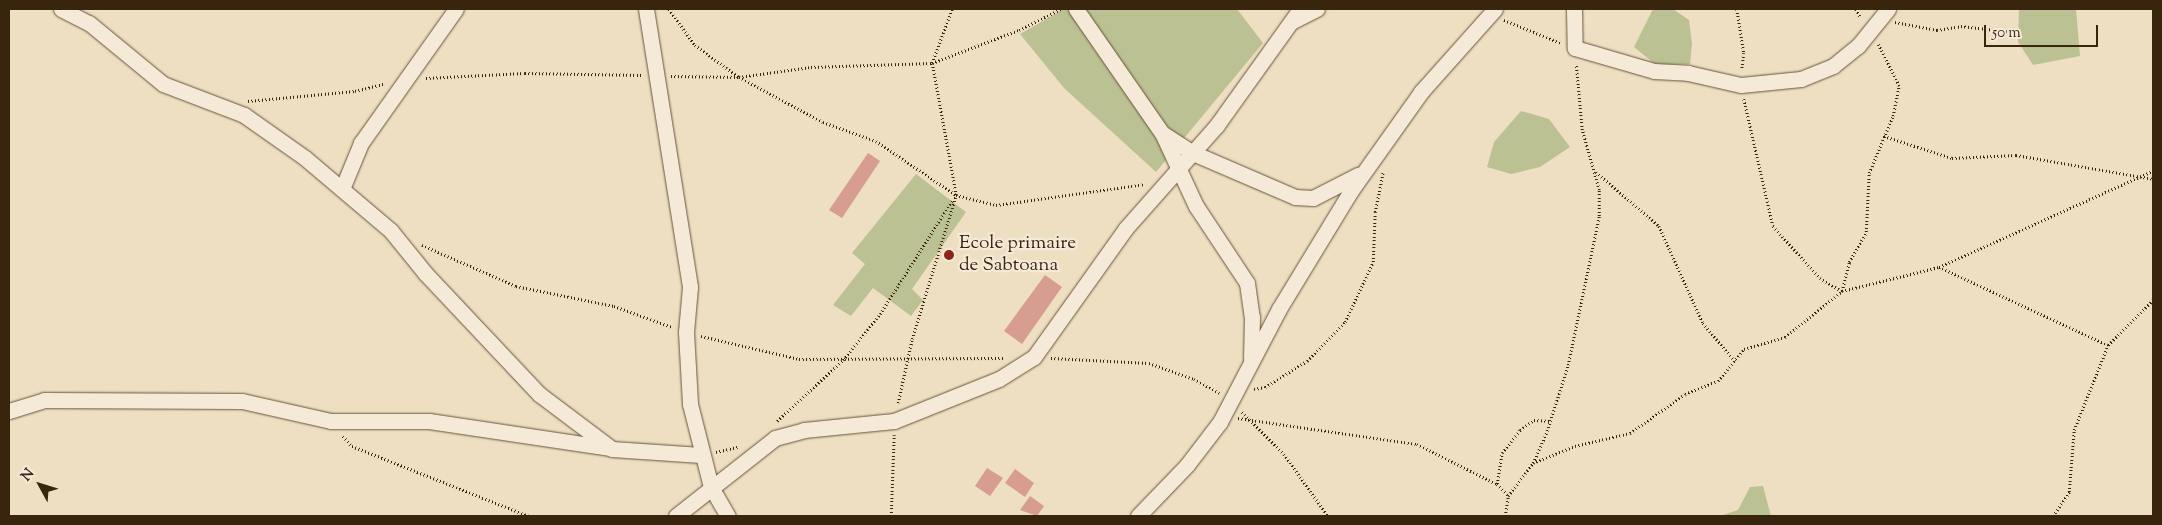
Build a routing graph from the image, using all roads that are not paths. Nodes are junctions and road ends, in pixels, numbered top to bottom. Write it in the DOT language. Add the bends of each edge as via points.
graph roads {
  1 [pos="61,9"];
  2 [pos="456,9"];
  3 [pos="1076,9"];
  4 [pos="1317,9"];
  5 [pos="1574,9"];
  6 [pos="1493,11"];
  7 [pos="649,12"];
  8 [pos="1884,14"];
  9 [pos="1296,15"];
  10 [pos="1162,133"];
  11 [pos="1193,153"];
  12 [pos="1180,167"];
  13 [pos="1364,171"];
  14 [pos="342,189"];
  15 [pos="1250,364"];
  16 [pos="9,411"];
  17 [pos="612,449"];
  18 [pos="701,455"];
  19 [pos="711,487"];
  20 [pos="676,516"];
  21 [pos="728,516"];
  22 [pos="1138,516"];
  1 -- 14 [label="street" via="89,23 164,84 244,115"];
  2 -- 14 [label="street" via="361,144"];
  3 -- 10 [label="street"];
  4 -- 9 [label="street"];
  5 -- 8 [label="street" via="1575,48 1654,71 1688,73 1741,85 1801,79 1834,66 1848,56"];
  6 -- 13 [label="street" via="1421,92"];
  7 -- 18 [label="street" via="690,287 686,332 690,404"];
  9 -- 11 [label="street" via="1217,126"];
  10 -- 11 [label="street"];
  10 -- 12 [label="street"];
  11 -- 12 [label="street"];
  11 -- 13 [label="street" via="1295,197 1313,198 1331,192"];
  12 -- 15 [label="street" via="1196,206 1247,282 1252,317"];
  12 -- 19 [label="street" via="1126,228 1034,358 999,379 894,421 804,430 775,438"];
  13 -- 15 [label="street" via="1279,309"];
  14 -- 17 [label="street" via="391,231 539,394"];
  15 -- 22 [label="street" via="1220,422 1187,465"];
  16 -- 17 [label="street" via="44,400 242,401 332,421 429,421"];
  17 -- 18 [label="street"];
  18 -- 19 [label="street"];
  19 -- 20 [label="street"];
  19 -- 21 [label="street"];
}
